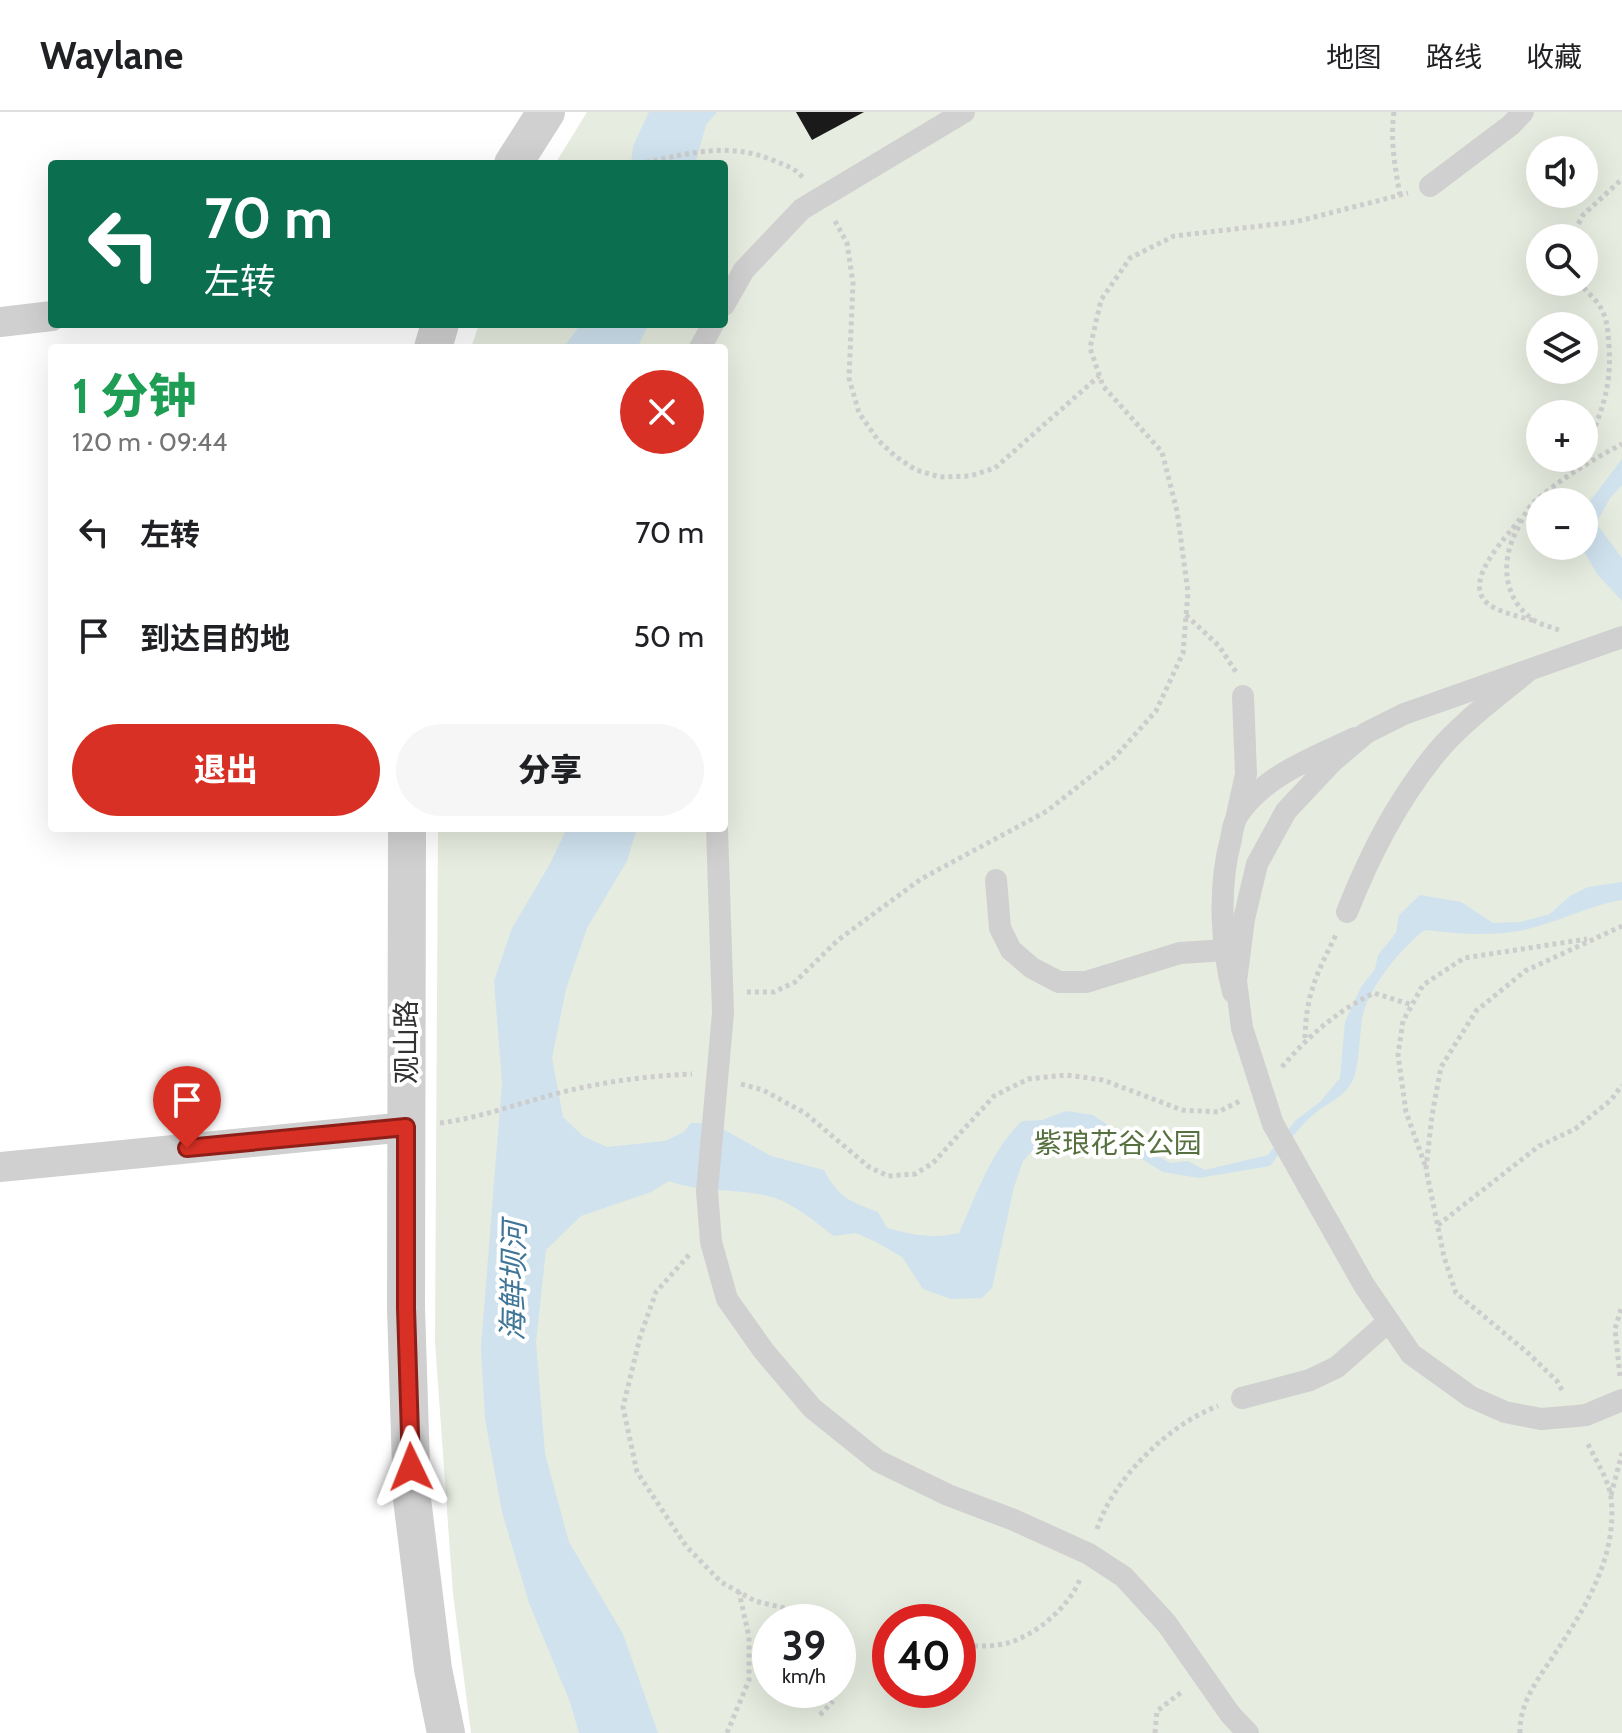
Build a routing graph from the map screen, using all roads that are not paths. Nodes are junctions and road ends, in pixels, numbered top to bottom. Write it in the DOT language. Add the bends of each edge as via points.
graph roads {
  1 [pos="546,112"];
  2 [pos="964,112"];
  3 [pos="1523,112"];
  4 [pos="516,160"];
  5 [pos="1430,186"];
  6 [pos="728,298"];
  7 [pos="48,316"];
  8 [pos="0,322"];
  9 [pos="1622,637"];
  10 [pos="1531,669"];
  11 [pos="1243,696"];
  12 [pos="1366,733"];
  13 [pos="1236,817"];
  14 [pos="407,832"];
  15 [pos="717,832"];
  16 [pos="996,880"];
  17 [pos="1347,912"];
  18 [pos="1226,950"];
  19 [pos="1242,1028"];
  20 [pos="406,1127"];
  21 [pos="0,1167"];
  22 [pos="1388,1322"];
  23 [pos="1621,1393"];
  24 [pos="1242,1398"];
  25 [pos="446,1733"];
  26 [pos="1248,1733"];
  1 -- 4 [label="street"];
  2 -- 6 [label="street" via="802,209 744,270"];
  3 -- 5 [label="street"];
  7 -- 8 [label="street"];
  9 -- 10 [label="street, bridge"];
  10 -- 12 [label="street, bridge"];
  10 -- 17 [label="street" via="1430,761 1396,807"];
  11 -- 13 [label="street" via="1246,774"];
  12 -- 13 [label="street, bridge" via="1267,785"];
  12 -- 19 [label="street, bridge" via="1286,811 1257,864 1236,981"];
  13 -- 18 [label="street" via="1224,865"];
  14 -- 20 [label="street, 观山路"];
  15 -- 26 [label="street" via="723,991 707,1191 711,1242 727,1299 812,1408 878,1461 1089,1554 1124,1577 1167,1624"];
  16 -- 18 [label="street" via="1000,928 1011,950 1059,982 1086,982 1180,953"];
  18 -- 19 [label="street, bridge"];
  19 -- 22 [label="street, bridge" via="1273,1124"];
  20 -- 21 [label="street"];
  20 -- 25 [label="street, 观山路" via="412,1499"];
  22 -- 23 [label="street, bridge" via="1411,1354 1471,1397 1505,1412 1541,1419 1586,1415"];
  22 -- 24 [label="street" via="1337,1367"];
}
